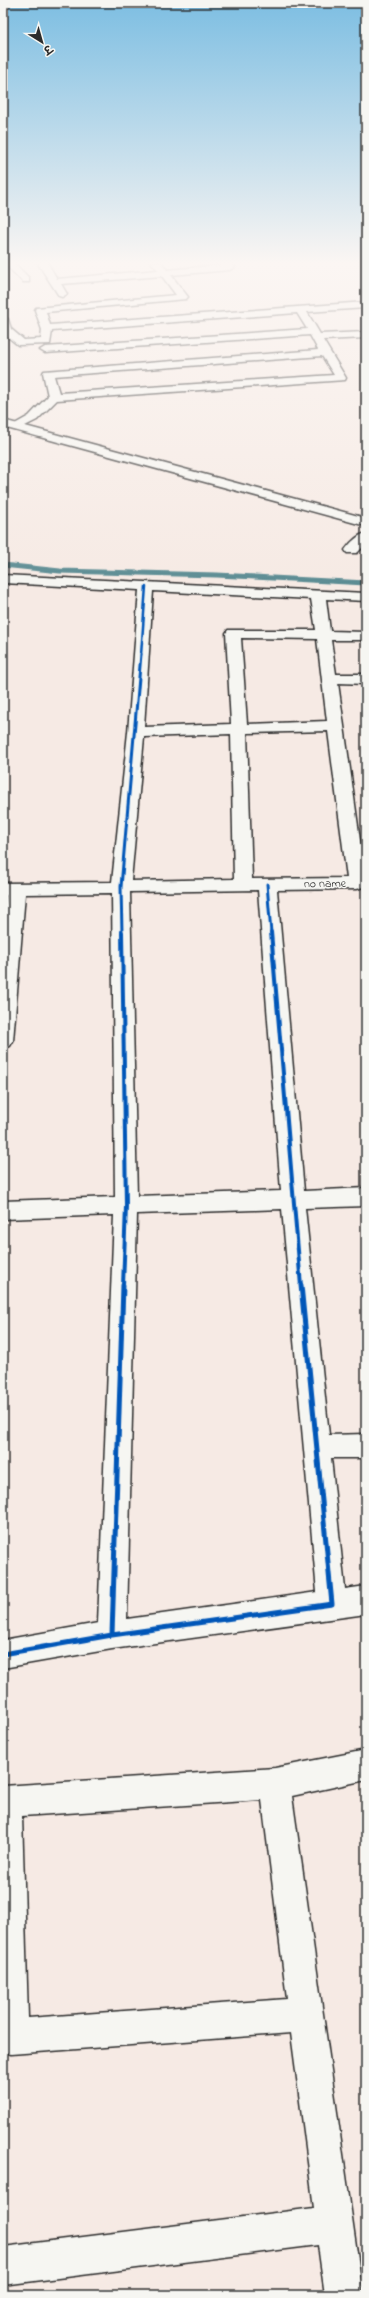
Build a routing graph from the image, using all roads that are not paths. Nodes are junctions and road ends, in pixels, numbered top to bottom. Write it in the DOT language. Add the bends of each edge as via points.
graph roads {
  1 [pos="48,369"];
  2 [pos="335,369"];
  3 [pos="54,397"];
  4 [pos="18,414"];
  5 [pos="33,418"];
  6 [pos="49,422"];
  7 [pos="3,423"];
  8 [pos="17,427"];
  9 [pos="148,448"];
  10 [pos="131,458"];
  11 [pos="366,522"];
  12 [pos="366,537"];
  13 [pos="352,550"];
  14 [pos="3,579"];
  15 [pos="146,586"];
  16 [pos="318,595"];
  17 [pos="366,597"];
  18 [pos="324,635"];
  19 [pos="366,636"];
  20 [pos="329,678"];
  21 [pos="366,679"];
  22 [pos="336,726"];
  23 [pos="239,729"];
  24 [pos="136,732"];
  25 [pos="362,882"];
  26 [pos="267,884"];
  27 [pos="243,885"];
  28 [pos="121,887"];
  29 [pos="10,889"];
  30 [pos="3,1041"];
  31 [pos="366,1197"];
  32 [pos="293,1200"];
  33 [pos="126,1206"];
  34 [pos="3,1210"];
  35 [pos="366,1446"];
  36 [pos="316,1447"];
  37 [pos="366,1600"];
  38 [pos="332,1604"];
  39 [pos="112,1635"];
  40 [pos="3,1654"];
  41 [pos="366,1765"];
  42 [pos="274,1784"];
  43 [pos="4,1802"];
  44 [pos="306,2015"];
  45 [pos="334,2224"];
  46 [pos="3,2266"];
  47 [pos="344,2295"];
  1 -- 3 [label="street"];
  2 -- 3 [label="street" via="341,378"];
  3 -- 5 [label="street"];
  4 -- 5 [label="street"];
  5 -- 6 [label="street"];
  5 -- 8 [label="street"];
  7 -- 8 [label="street"];
  8 -- 10 [label="street"];
  9 -- 10 [label="street"];
  10 -- 11 [label="street"];
  12 -- 13 [label="street"];
  14 -- 15 [label="street"];
  15 -- 16 [label="street"];
  15 -- 24 [label="street"];
  16 -- 17 [label="street"];
  16 -- 18 [label="street, no name"];
  18 -- 19 [label="street"];
  18 -- 20 [label="street, no name"];
  18 -- 23 [label="street" via="233,633"];
  20 -- 21 [label="street"];
  20 -- 22 [label="street, no name"];
  22 -- 23 [label="street"];
  22 -- 25 [label="street, no name"];
  23 -- 24 [label="street"];
  23 -- 27 [label="street"];
  24 -- 28 [label="street"];
  25 -- 26 [label="street, no name"];
  26 -- 27 [label="street, no name"];
  26 -- 32 [label="street"];
  27 -- 28 [label="street, no name"];
  28 -- 29 [label="street, no name"];
  28 -- 33 [label="street"];
  29 -- 30 [label="street"];
  31 -- 32 [label="street"];
  32 -- 33 [label="street"];
  32 -- 36 [label="street"];
  33 -- 34 [label="street"];
  33 -- 39 [label="street"];
  35 -- 36 [label="street"];
  36 -- 38 [label="street"];
  37 -- 38 [label="street"];
  38 -- 39 [label="street"];
  39 -- 40 [label="street"];
  41 -- 42 [label="street"];
  42 -- 43 [label="street"];
  42 -- 44 [label="street"];
  43 -- 44 [label="street" via="11,2037"];
  44 -- 45 [label="street"];
  45 -- 46 [label="street"];
  45 -- 47 [label="street"];
}
